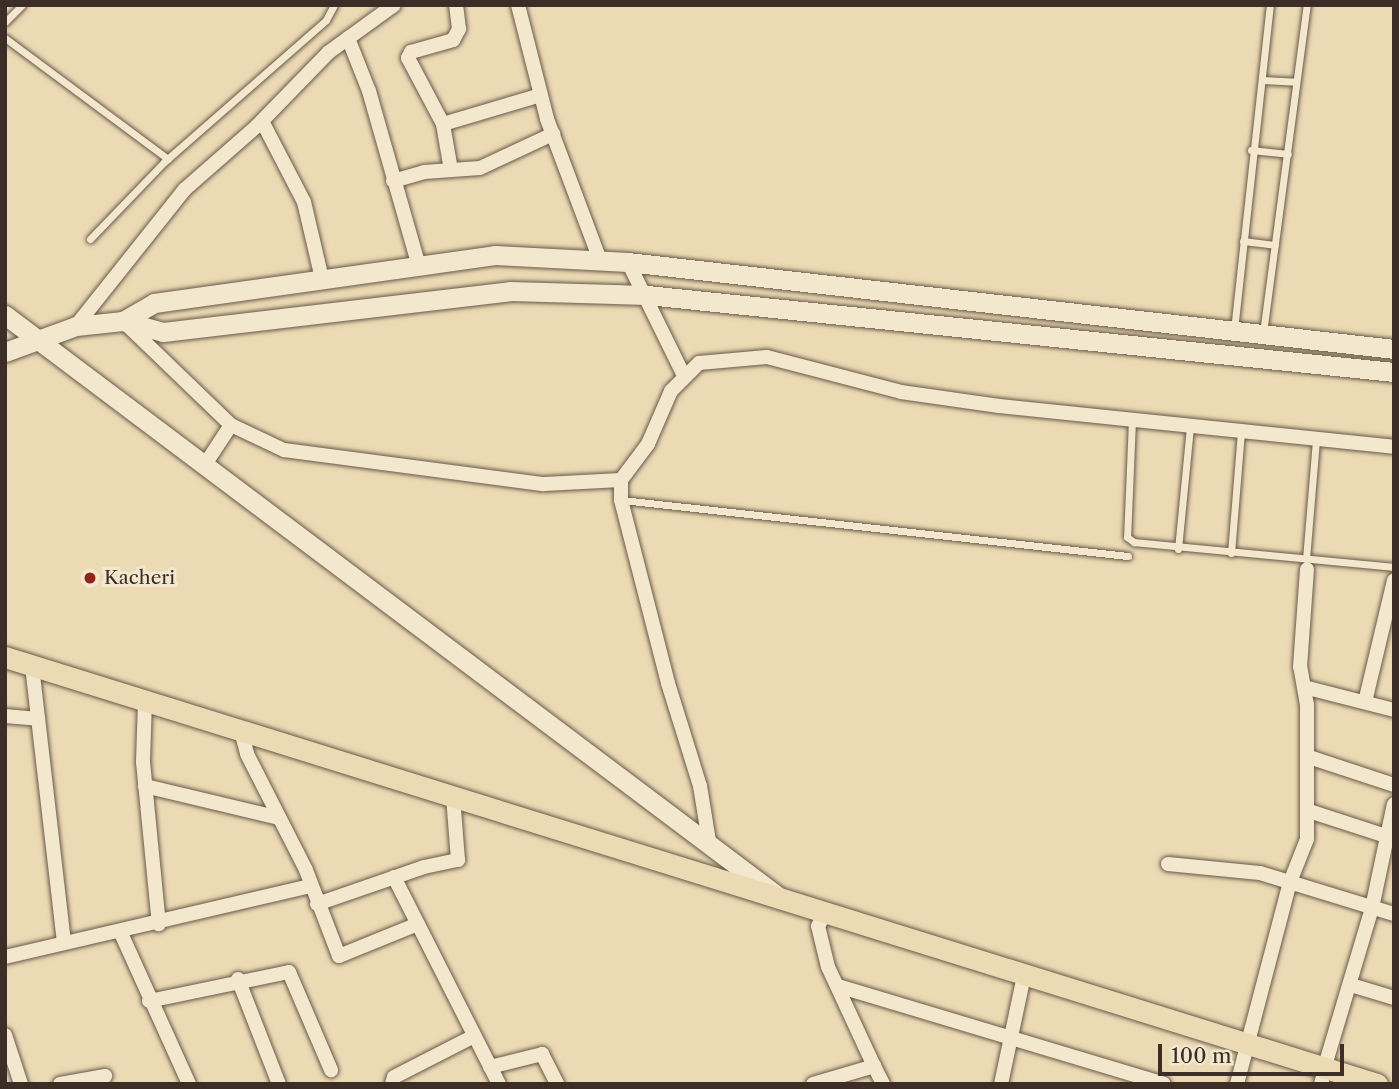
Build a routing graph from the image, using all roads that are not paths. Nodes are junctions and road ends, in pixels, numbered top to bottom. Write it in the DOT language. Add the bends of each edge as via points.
graph roads {
  1 [pos="22,5"];
  2 [pos="334,5"];
  3 [pos="394,5"];
  4 [pos="456,5"];
  5 [pos="518,5"];
  6 [pos="1270,5"];
  7 [pos="1307,5"];
  8 [pos="5,22"];
  9 [pos="5,38"];
  10 [pos="348,38"];
  11 [pos="1262,80"];
  12 [pos="1296,82"];
  13 [pos="541,95"];
  14 [pos="262,121"];
  15 [pos="443,124"];
  16 [pos="553,134"];
  17 [pos="1251,150"];
  18 [pos="1288,154"];
  19 [pos="168,159"];
  20 [pos="451,170"];
  21 [pos="393,181"];
  22 [pos="90,239"];
  23 [pos="1243,241"];
  24 [pos="1275,245"];
  25 [pos="600,260"];
  26 [pos="628,262"];
  27 [pos="419,266"];
  28 [pos="322,279"];
  29 [pos="647,295"];
  30 [pos="1080,313"];
  31 [pos="5,315"];
  32 [pos="123,321"];
  33 [pos="76,326"];
  34 [pos="1235,331"];
  35 [pos="1268,334"];
  36 [pos="38,339"];
  37 [pos="1074,339"];
  38 [pos="1394,349"];
  39 [pos="5,352"];
  40 [pos="1234,355"];
  41 [pos="1269,359"];
  42 [pos="1394,372"];
  43 [pos="684,376"];
  44 [pos="1132,420"];
  45 [pos="230,425"];
  46 [pos="1190,426"];
  47 [pos="1241,431"];
  48 [pos="1316,439"];
  49 [pos="1394,447"];
  50 [pos="206,463"];
  51 [pos="621,480"];
  52 [pos="621,500"];
  53 [pos="1178,549"];
  54 [pos="1231,553"];
  55 [pos="1128,556"];
  56 [pos="1307,564"];
  57 [pos="1394,567"];
  58 [pos="1394,580"];
  59 [pos="5,658"];
  60 [pos="32,666"];
  61 [pos="1304,687"];
  62 [pos="145,701"];
  63 [pos="1365,702"];
  64 [pos="1394,710"];
  65 [pos="5,716"];
  66 [pos="38,719"];
  67 [pos="241,731"];
  68 [pos="1309,758"];
  69 [pos="1394,785"];
  70 [pos="145,786"];
  71 [pos="453,797"];
  72 [pos="1394,804"];
  73 [pos="1309,811"];
  74 [pos="279,818"];
  75 [pos="1390,837"];
  76 [pos="709,841"];
  77 [pos="1168,864"];
  78 [pos="394,877"];
  79 [pos="1290,882"];
  80 [pos="312,886"];
  81 [pos="785,901"];
  82 [pos="317,904"];
  83 [pos="1372,908"];
  84 [pos="825,914"];
  85 [pos="1394,914"];
  86 [pos="159,924"];
  87 [pos="418,924"];
  88 [pos="120,931"];
  89 [pos="64,941"];
  90 [pos="5,957"];
  91 [pos="1024,976"];
  92 [pos="238,979"];
  93 [pos="1351,985"];
  94 [pos="838,986"];
  95 [pos="1394,998"];
  96 [pos="149,1001"];
  97 [pos="5,1035"];
  98 [pos="474,1036"];
  99 [pos="1008,1036"];
  100 [pos="1248,1046"];
  101 [pos="874,1066"];
  102 [pos="491,1068"];
  103 [pos="331,1070"];
  104 [pos="1323,1074"];
  105 [pos="105,1076"];
  106 [pos="21,1084"];
  107 [pos="60,1084"];
  108 [pos="189,1084"];
  109 [pos="279,1084"];
  110 [pos="392,1084"];
  111 [pos="499,1084"];
  112 [pos="557,1084"];
  113 [pos="813,1084"];
  114 [pos="883,1084"];
  115 [pos="1001,1084"];
  116 [pos="1164,1084"];
  117 [pos="1237,1084"];
  118 [pos="1377,1084"];
  1 -- 8 [label="lane"];
  2 -- 19 [label="lane" via="326,20"];
  3 -- 10 [label="street"];
  4 -- 15 [label="street" via="459,29 453,40 411,52 408,58"];
  5 -- 13 [label="street"];
  6 -- 11 [label="lane"];
  7 -- 12 [label="lane"];
  9 -- 19 [label="lane"];
  10 -- 14 [label="street"];
  10 -- 21 [label="street" via="369,91"];
  11 -- 12 [label="lane"];
  11 -- 17 [label="lane"];
  12 -- 18 [label="lane"];
  13 -- 15 [label="street"];
  13 -- 16 [label="street"];
  14 -- 28 [label="street" via="304,202"];
  14 -- 33 [label="street" via="184,190"];
  15 -- 20 [label="street"];
  16 -- 20 [label="street" via="480,168"];
  16 -- 25 [label="street"];
  17 -- 18 [label="lane"];
  17 -- 23 [label="lane"];
  18 -- 24 [label="lane"];
  19 -- 22 [label="lane"];
  20 -- 21 [label="street"];
  21 -- 27 [label="street"];
  23 -- 24 [label="lane"];
  23 -- 34 [label="lane"];
  24 -- 35 [label="lane"];
  25 -- 26 [label="street"];
  25 -- 27 [label="street" via="495,255"];
  26 -- 29 [label="street"];
  26 -- 30 [label="street"];
  27 -- 28 [label="street"];
  28 -- 32 [label="street" via="154,303"];
  29 -- 32 [label="street" via="510,290 163,332"];
  29 -- 37 [label="street"];
  29 -- 43 [label="street"];
  30 -- 34 [label="street"];
  30 -- 37 [label="street"];
  31 -- 36 [label="street"];
  32 -- 33 [label="street"];
  32 -- 45 [label="street"];
  33 -- 36 [label="street"];
  34 -- 35 [label="street"];
  34 -- 40 [label="street"];
  35 -- 38 [label="street"];
  35 -- 41 [label="street"];
  36 -- 39 [label="street"];
  36 -- 50 [label="street"];
  37 -- 40 [label="street"];
  40 -- 41 [label="street"];
  41 -- 42 [label="street"];
  43 -- 44 [label="street" via="699,363 767,356 901,392"];
  43 -- 51 [label="street" via="671,391 648,444"];
  44 -- 46 [label="street"];
  44 -- 53 [label="lane" via="1127,537"];
  45 -- 50 [label="street"];
  45 -- 51 [label="street" via="284,450 544,484"];
  46 -- 47 [label="street"];
  46 -- 53 [label="lane"];
  47 -- 48 [label="street"];
  47 -- 54 [label="lane"];
  48 -- 49 [label="street"];
  48 -- 56 [label="lane"];
  50 -- 76 [label="street"];
  51 -- 52 [label="street"];
  52 -- 55 [label="lane"];
  52 -- 76 [label="street" via="700,786"];
  53 -- 54 [label="lane"];
  54 -- 56 [label="lane"];
  56 -- 57 [label="lane"];
  56 -- 61 [label="street" via="1300,667"];
  58 -- 63 [label="street"];
  59 -- 60 [label="main road"];
  60 -- 62 [label="main road"];
  60 -- 66 [label="street"];
  61 -- 63 [label="street"];
  61 -- 68 [label="street"];
  62 -- 67 [label="main road"];
  62 -- 70 [label="street"];
  63 -- 64 [label="street"];
  65 -- 66 [label="street"];
  66 -- 89 [label="street"];
  67 -- 71 [label="main road"];
  67 -- 74 [label="street" via="247,754"];
  68 -- 69 [label="street"];
  68 -- 73 [label="street"];
  70 -- 74 [label="street"];
  70 -- 86 [label="street"];
  71 -- 78 [label="street" via="458,860"];
  71 -- 81 [label="main road"];
  72 -- 75 [label="street"];
  73 -- 75 [label="street"];
  73 -- 79 [label="street" via="1307,839"];
  74 -- 80 [label="street"];
  75 -- 83 [label="street"];
  76 -- 81 [label="street"];
  77 -- 79 [label="street" via="1260,873"];
  78 -- 82 [label="street"];
  78 -- 87 [label="street"];
  79 -- 83 [label="street"];
  79 -- 100 [label="street"];
  80 -- 82 [label="street"];
  80 -- 86 [label="street"];
  81 -- 84 [label="main road"];
  82 -- 87 [label="street" via="339,956"];
  83 -- 85 [label="street"];
  83 -- 93 [label="street"];
  84 -- 91 [label="main road"];
  84 -- 94 [label="street" via="818,926"];
  86 -- 88 [label="street"];
  87 -- 98 [label="street"];
  88 -- 89 [label="street"];
  88 -- 96 [label="street"];
  89 -- 90 [label="street"];
  91 -- 99 [label="street"];
  91 -- 100 [label="main road"];
  92 -- 96 [label="street"];
  92 -- 103 [label="street" via="289,972"];
  92 -- 109 [label="street"];
  93 -- 95 [label="street"];
  93 -- 104 [label="street"];
  94 -- 99 [label="street"];
  94 -- 101 [label="street"];
  96 -- 108 [label="street"];
  97 -- 106 [label="street"];
  98 -- 102 [label="street"];
  98 -- 110 [label="street" via="394,1077"];
  99 -- 115 [label="street"];
  99 -- 116 [label="street"];
  100 -- 104 [label="main road"];
  100 -- 117 [label="street"];
  101 -- 113 [label="street"];
  101 -- 114 [label="street"];
  102 -- 111 [label="street"];
  102 -- 112 [label="street" via="542,1054"];
  104 -- 118 [label="main road"];
  105 -- 107 [label="street"];
}
